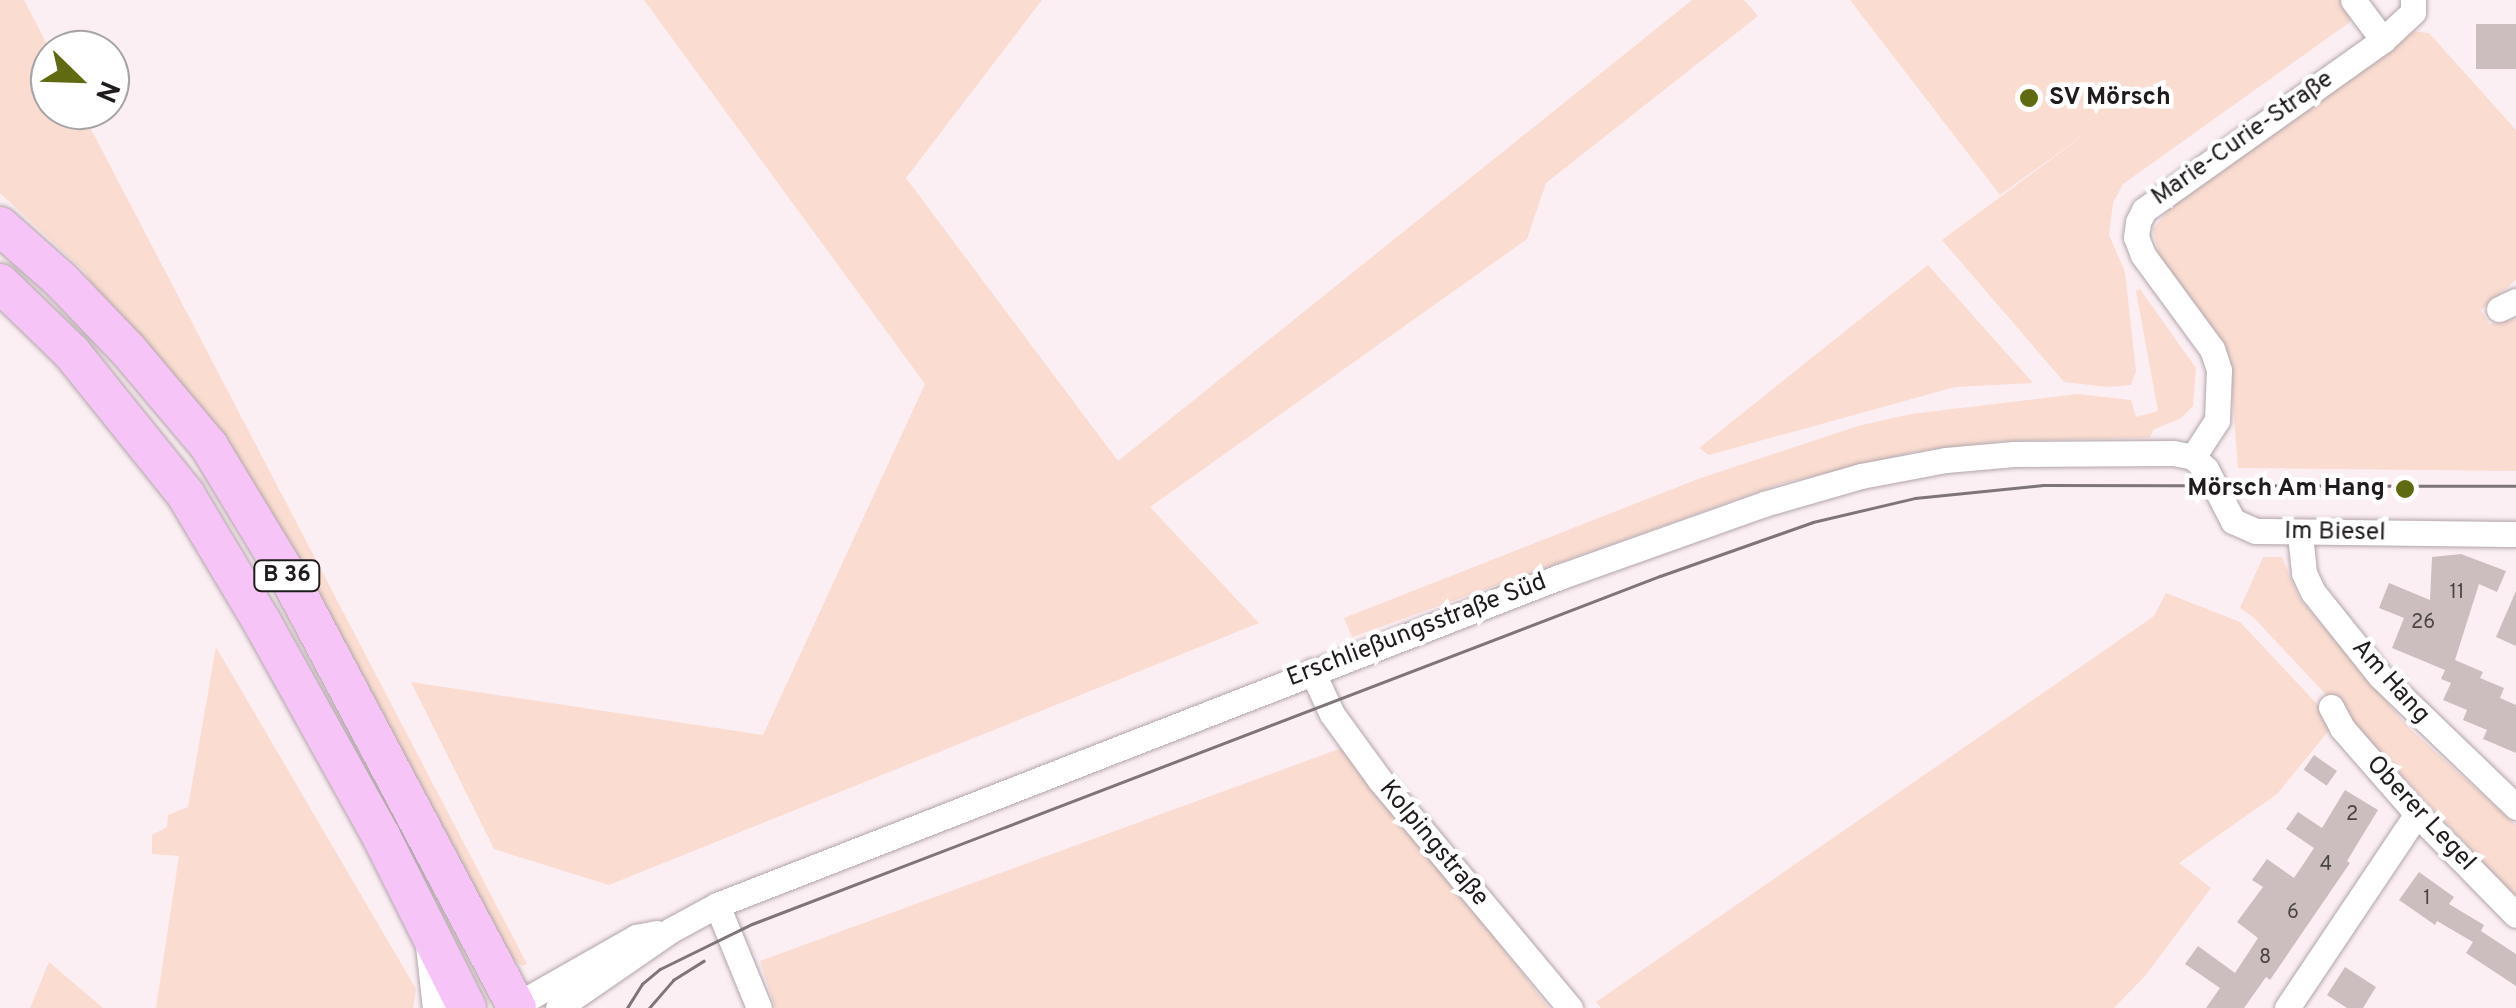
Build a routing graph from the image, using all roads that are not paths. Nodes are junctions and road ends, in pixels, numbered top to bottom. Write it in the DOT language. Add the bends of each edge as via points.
graph roads {
  1 [pos="2353,0"];
  2 [pos="2413,0"];
  3 [pos="2383,40"];
  4 [pos="0,226"];
  5 [pos="0,284"];
  6 [pos="2193,458"];
  7 [pos="2300,534"];
  8 [pos="2516,534"];
  9 [pos="1312,671"];
  10 [pos="2331,707"];
  11 [pos="2516,807"];
  12 [pos="2416,814"];
  13 [pos="717,905"];
  14 [pos="2516,915"];
  15 [pos="426,925"];
  16 [pos="671,930"];
  17 [pos="617,970"];
  18 [pos="514,1007"];
  19 [pos="757,1007"];
  20 [pos="435,1008"];
  21 [pos="467,1008"];
  22 [pos="558,1008"];
  23 [pos="591,1008"];
  24 [pos="1570,1008"];
  25 [pos="2287,1008"];
  1 -- 3 [label="street"];
  2 -- 3 [label="street, Marie-Curie-Straße" via="2413,12"];
  3 -- 6 [label="street, Marie-Curie-Straße" via="2144,210 2138,222 2143,255 2212,349 2219,370 2217,420"];
  4 -- 18 [label="main road, B 36" via="129,350 209,446 292,584"];
  5 -- 15 [label="main road, B 36" via="72,353 186,495 272,638"];
  6 -- 7 [label="street, Im Biesel" via="2206,469 2233,522"];
  6 -- 9 [label="street, Erschließungsstraße Süd" via="2124,451 2014,454 1861,476 1764,504"];
  7 -- 8 [label="street, Im Biesel"];
  7 -- 11 [label="street, Am Hang" via="2304,572 2314,592 2358,648"];
  9 -- 13 [label="street, Erschließungsstraße Süd"];
  9 -- 24 [label="street, Kolpingstraße" via="1332,714 1380,780"];
  10 -- 12 [label="street, Oberer Legel"];
  12 -- 14 [label="street, Oberer Legel"];
  12 -- 25 [label="street"];
  13 -- 16 [label="street, Erschließungsstraße Süd"];
  13 -- 19 [label="street"];
  15 -- 20 [label="street"];
  15 -- 21 [label="main road, B 36"];
  16 -- 17 [label="street, Erschließungsstraße Süd"];
  16 -- 18 [label="street, Erschließungsstraße Süd" via="636,937"];
  17 -- 22 [label="street, Erschließungsstraße Süd"];
  17 -- 23 [label="street, Erschließungsstraße Süd"];
}
